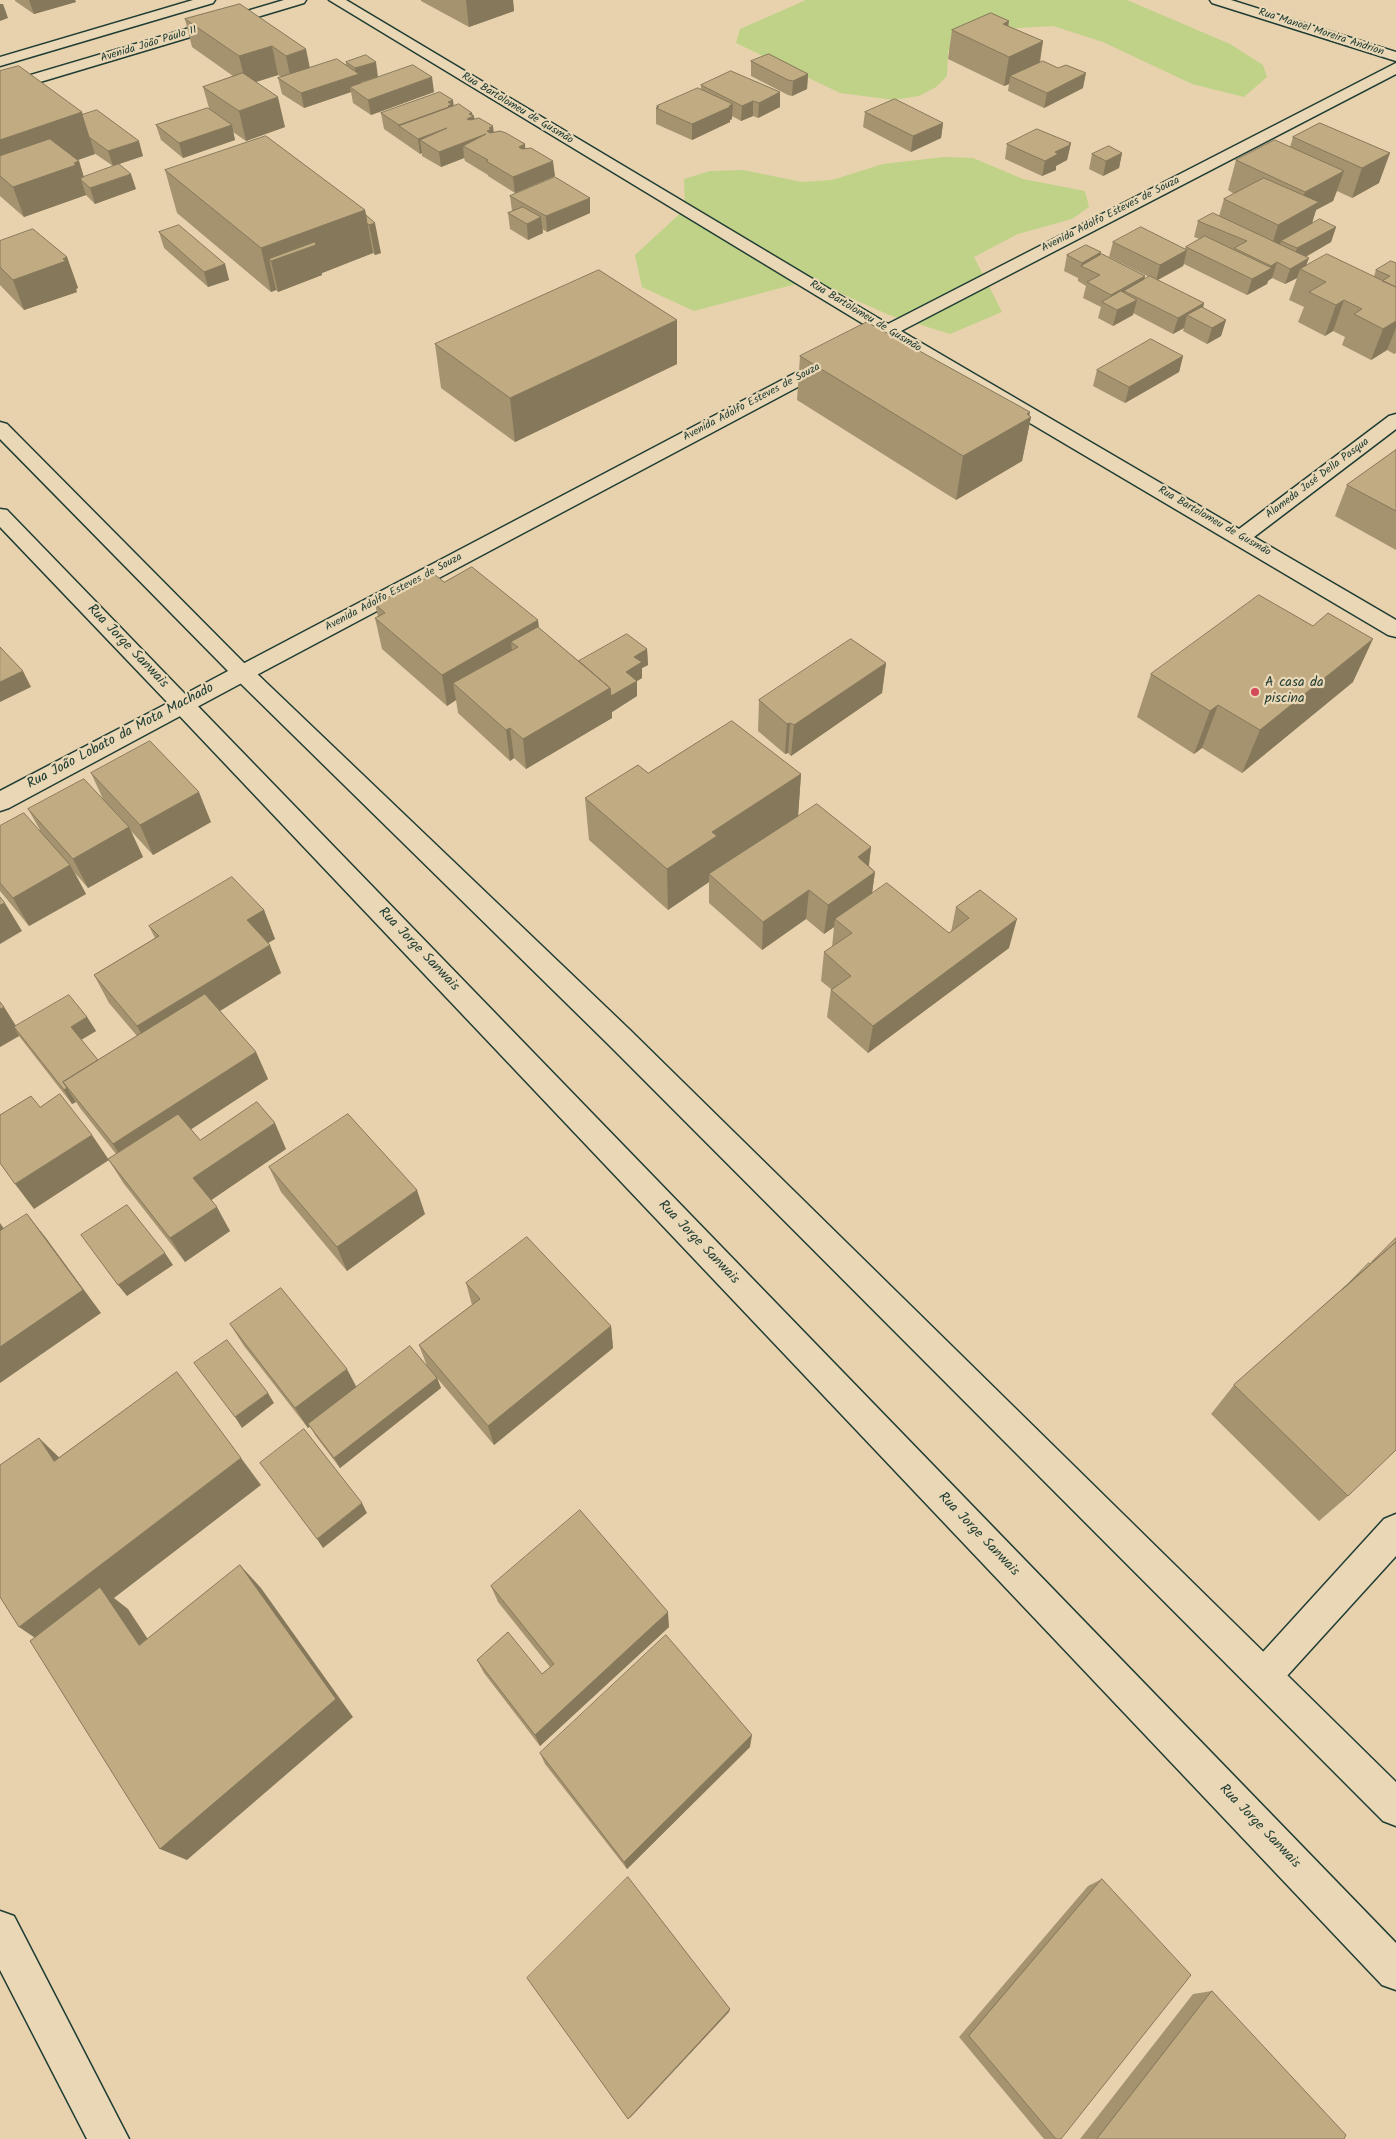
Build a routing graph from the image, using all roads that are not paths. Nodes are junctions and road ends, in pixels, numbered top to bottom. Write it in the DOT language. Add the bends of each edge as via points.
graph roads {
  1 [pos="208,0"];
  2 [pos="299,0"];
  3 [pos="336,0"];
  4 [pos="1218,0"];
  5 [pos="1396,57"];
  6 [pos="0,62"];
  7 [pos="1396,68"];
  8 [pos="0,89"];
  9 [pos="888,331"];
  10 [pos="1396,420"];
  11 [pos="0,428"];
  12 [pos="0,515"];
  13 [pos="1240,538"];
  14 [pos="1396,630"];
  15 [pos="243,673"];
  16 [pos="182,704"];
  17 [pos="0,802"];
  18 [pos="1396,1531"];
  19 [pos="1264,1676"];
  20 [pos="1396,1808"];
  21 [pos="0,1930"];
  22 [pos="1396,1971"];
  23 [pos="109,2139"];
  1 -- 6 [label="street, Avenida João Paulo II"];
  2 -- 8 [label="street, Avenida João Paulo II"];
  3 -- 9 [label="street, Rua Bartolomeu de Gusmão"];
  4 -- 5 [label="street, Rua Manoel Moreira Andrion"];
  7 -- 9 [label="street, Avenida Adolfo Esteves de Souza"];
  9 -- 13 [label="street, Rua Bartolomeu de Gusmão"];
  9 -- 15 [label="street, Avenida Adolfo Esteves de Souza"];
  10 -- 13 [label="street, Alameda José Della Pasqua"];
  11 -- 15 [label="street"];
  12 -- 16 [label="street, Rua Jorge Sanwais"];
  13 -- 14 [label="street, Rua Bartolomeu de Gusmão"];
  15 -- 16 [label="street, Rua João Lobato da Mota Machado"];
  15 -- 19 [label="street" via="626,1044"];
  16 -- 17 [label="street, Rua João Lobato da Mota Machado"];
  16 -- 22 [label="street, Rua Jorge Sanwais"];
  18 -- 19 [label="street"];
  19 -- 20 [label="street"];
  21 -- 23 [label="street"];
}
